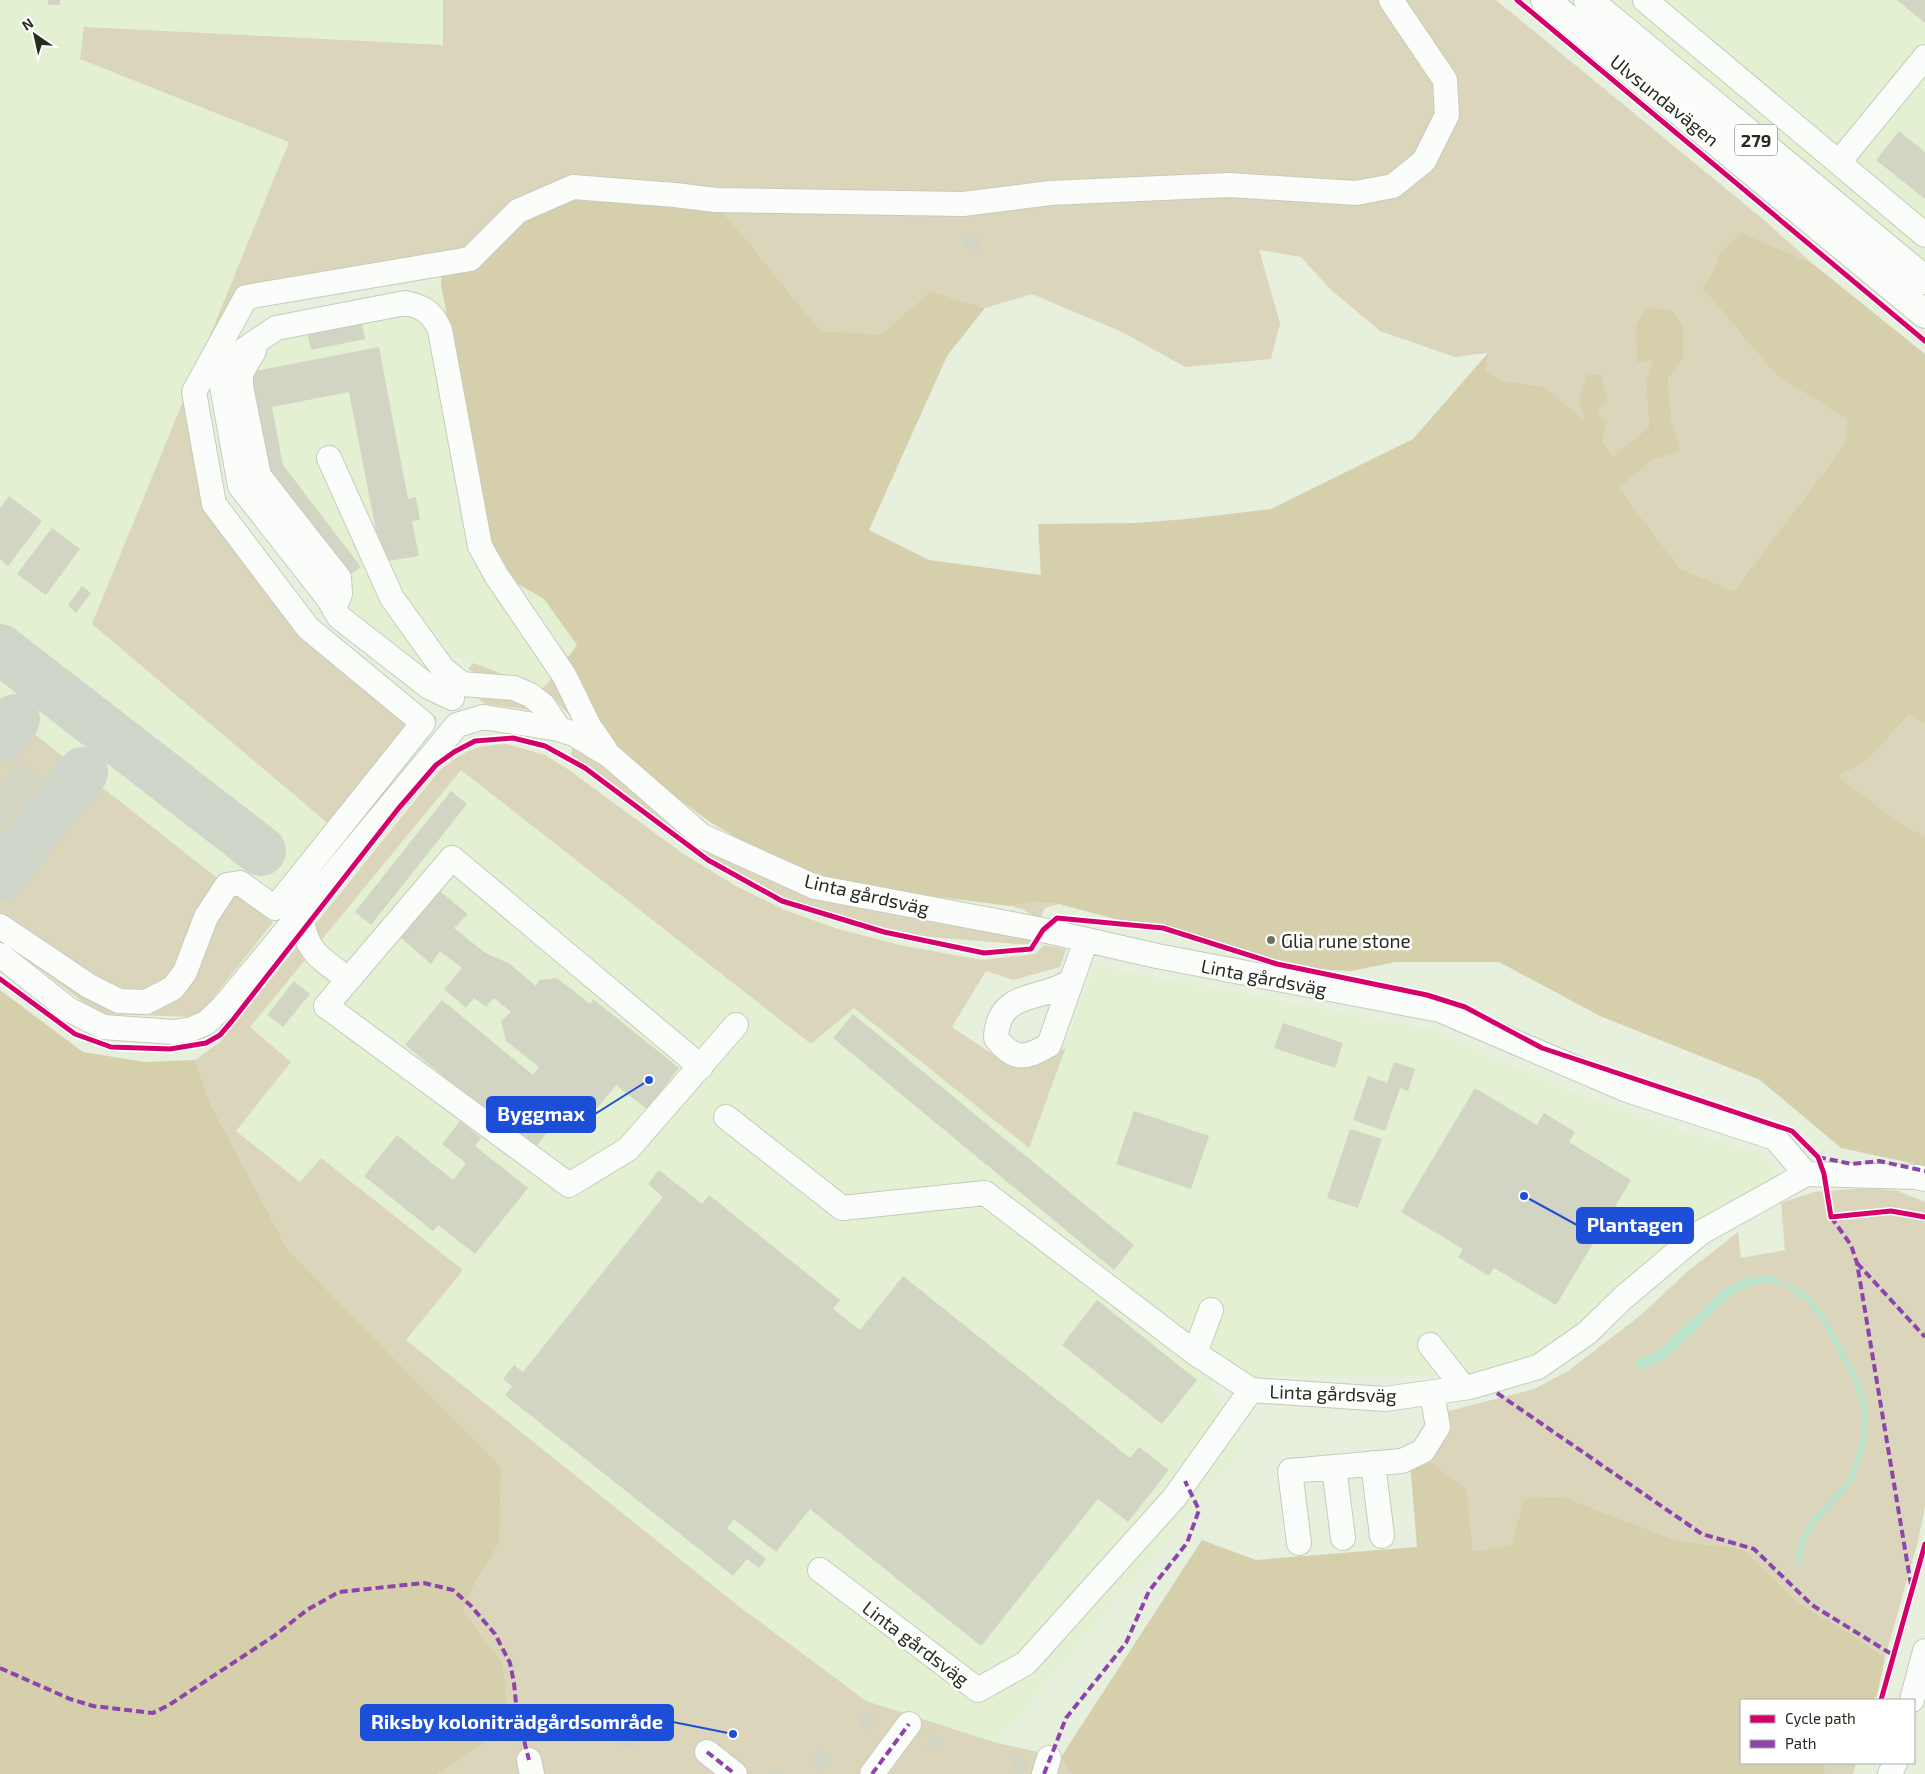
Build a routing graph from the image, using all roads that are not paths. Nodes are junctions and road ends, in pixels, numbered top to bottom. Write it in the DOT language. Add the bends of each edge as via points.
graph roads {
  1 [pos="1391,0"];
  2 [pos="1545,0"];
  3 [pos="1588,0"];
  4 [pos="1645,0"];
  5 [pos="1925,57"];
  6 [pos="1839,162"];
  7 [pos="1925,235"];
  8 [pos="1925,280"];
  9 [pos="1925,314"];
  10 [pos="329,458"];
  11 [pos="457,691"];
  12 [pos="458,725"];
  13 [pos="559,728"];
  14 [pos="610,756"];
  15 [pos="300,914"];
  16 [pos="0,926"];
  17 [pos="1086,940"];
  18 [pos="0,955"];
  19 [pos="348,980"];
  20 [pos="1071,981"];
  21 [pos="736,1025"];
  22 [pos="701,1067"];
  23 [pos="726,1117"];
  24 [pos="1806,1174"];
  25 [pos="1925,1179"];
  26 [pos="1211,1310"];
  27 [pos="1430,1344"];
  28 [pos="1195,1353"];
  29 [pos="1464,1388"];
  30 [pos="1251,1390"];
  31 [pos="1432,1393"];
  32 [pos="1373,1464"];
  33 [pos="1334,1467"];
  34 [pos="1382,1536"];
  35 [pos="1343,1538"];
  36 [pos="1299,1543"];
  37 [pos="820,1570"];
  38 [pos="1925,1651"];
  39 [pos="1912,1699"];
  40 [pos="909,1724"];
  41 [pos="706,1752"];
  42 [pos="735,1774"];
  43 [pos="872,1774"];
  1 -- 16 [label="street" via="1445,80 1447,115 1424,161 1393,186 1356,193 1229,185 1050,193 963,204 716,200 573,187 518,211 470,259 246,296 194,392 214,504 308,628 422,723 275,908 240,883 227,885 206,917 185,972 173,988 146,1002 119,1001 89,986"];
  2 -- 9 [label="main road, Ulvsundavägen / 279"];
  3 -- 8 [label="main road, Ulvsundavägen / 279"];
  4 -- 6 [label="street"];
  5 -- 6 [label="street"];
  6 -- 7 [label="street"];
  10 -- 11 [label="street" via="392,598"];
  11 -- 12 [label="street"];
  11 -- 13 [label="street" via="514,688 530,694 543,705"];
  11 -- 14 [label="street" via="429,687 339,617 334,609 340,594 339,578 259,476 241,373 263,337 276,328 405,303 426,310 435,318 440,330 480,546 564,676 589,726"];
  12 -- 13 [label="street, Linta gårdsväg" via="483,717"];
  12 -- 15 [label="street"];
  13 -- 14 [label="street, Linta gårdsväg"];
  14 -- 17 [label="street, Linta gårdsväg" via="702,836 815,887"];
  15 -- 18 [label="street" via="223,1007 206,1022 192,1029 174,1032 104,1027 68,1009"];
  15 -- 19 [label="street" via="312,951"];
  17 -- 20 [label="street"];
  17 -- 24 [label="street, Linta gårdsväg" via="1440,1010 1626,1090 1775,1138"];
  19 -- 22 [label="street" via="452,858"];
  19 -- 22 [label="street" via="326,1006 569,1185 628,1150"];
  21 -- 22 [label="street"];
  23 -- 28 [label="street" via="842,1208 985,1193"];
  24 -- 25 [label="street" via="1917,1176"];
  24 -- 29 [label="street, Linta gårdsväg" via="1700,1233 1587,1333 1538,1367"];
  26 -- 28 [label="street"];
  27 -- 29 [label="street"];
  28 -- 30 [label="street"];
  29 -- 31 [label="street, Linta gårdsväg"];
  30 -- 31 [label="street, Linta gårdsväg" via="1384,1399"];
  30 -- 37 [label="street, Linta gårdsväg" via="1174,1498 1026,1663 978,1690"];
  31 -- 32 [label="street" via="1438,1427 1423,1450 1402,1461"];
  32 -- 33 [label="street"];
  32 -- 34 [label="street"];
  33 -- 35 [label="street"];
  33 -- 36 [label="street" via="1290,1471"];
  38 -- 39 [label="street"];
  40 -- 43 [label="street"];
  41 -- 42 [label="street"];
}
